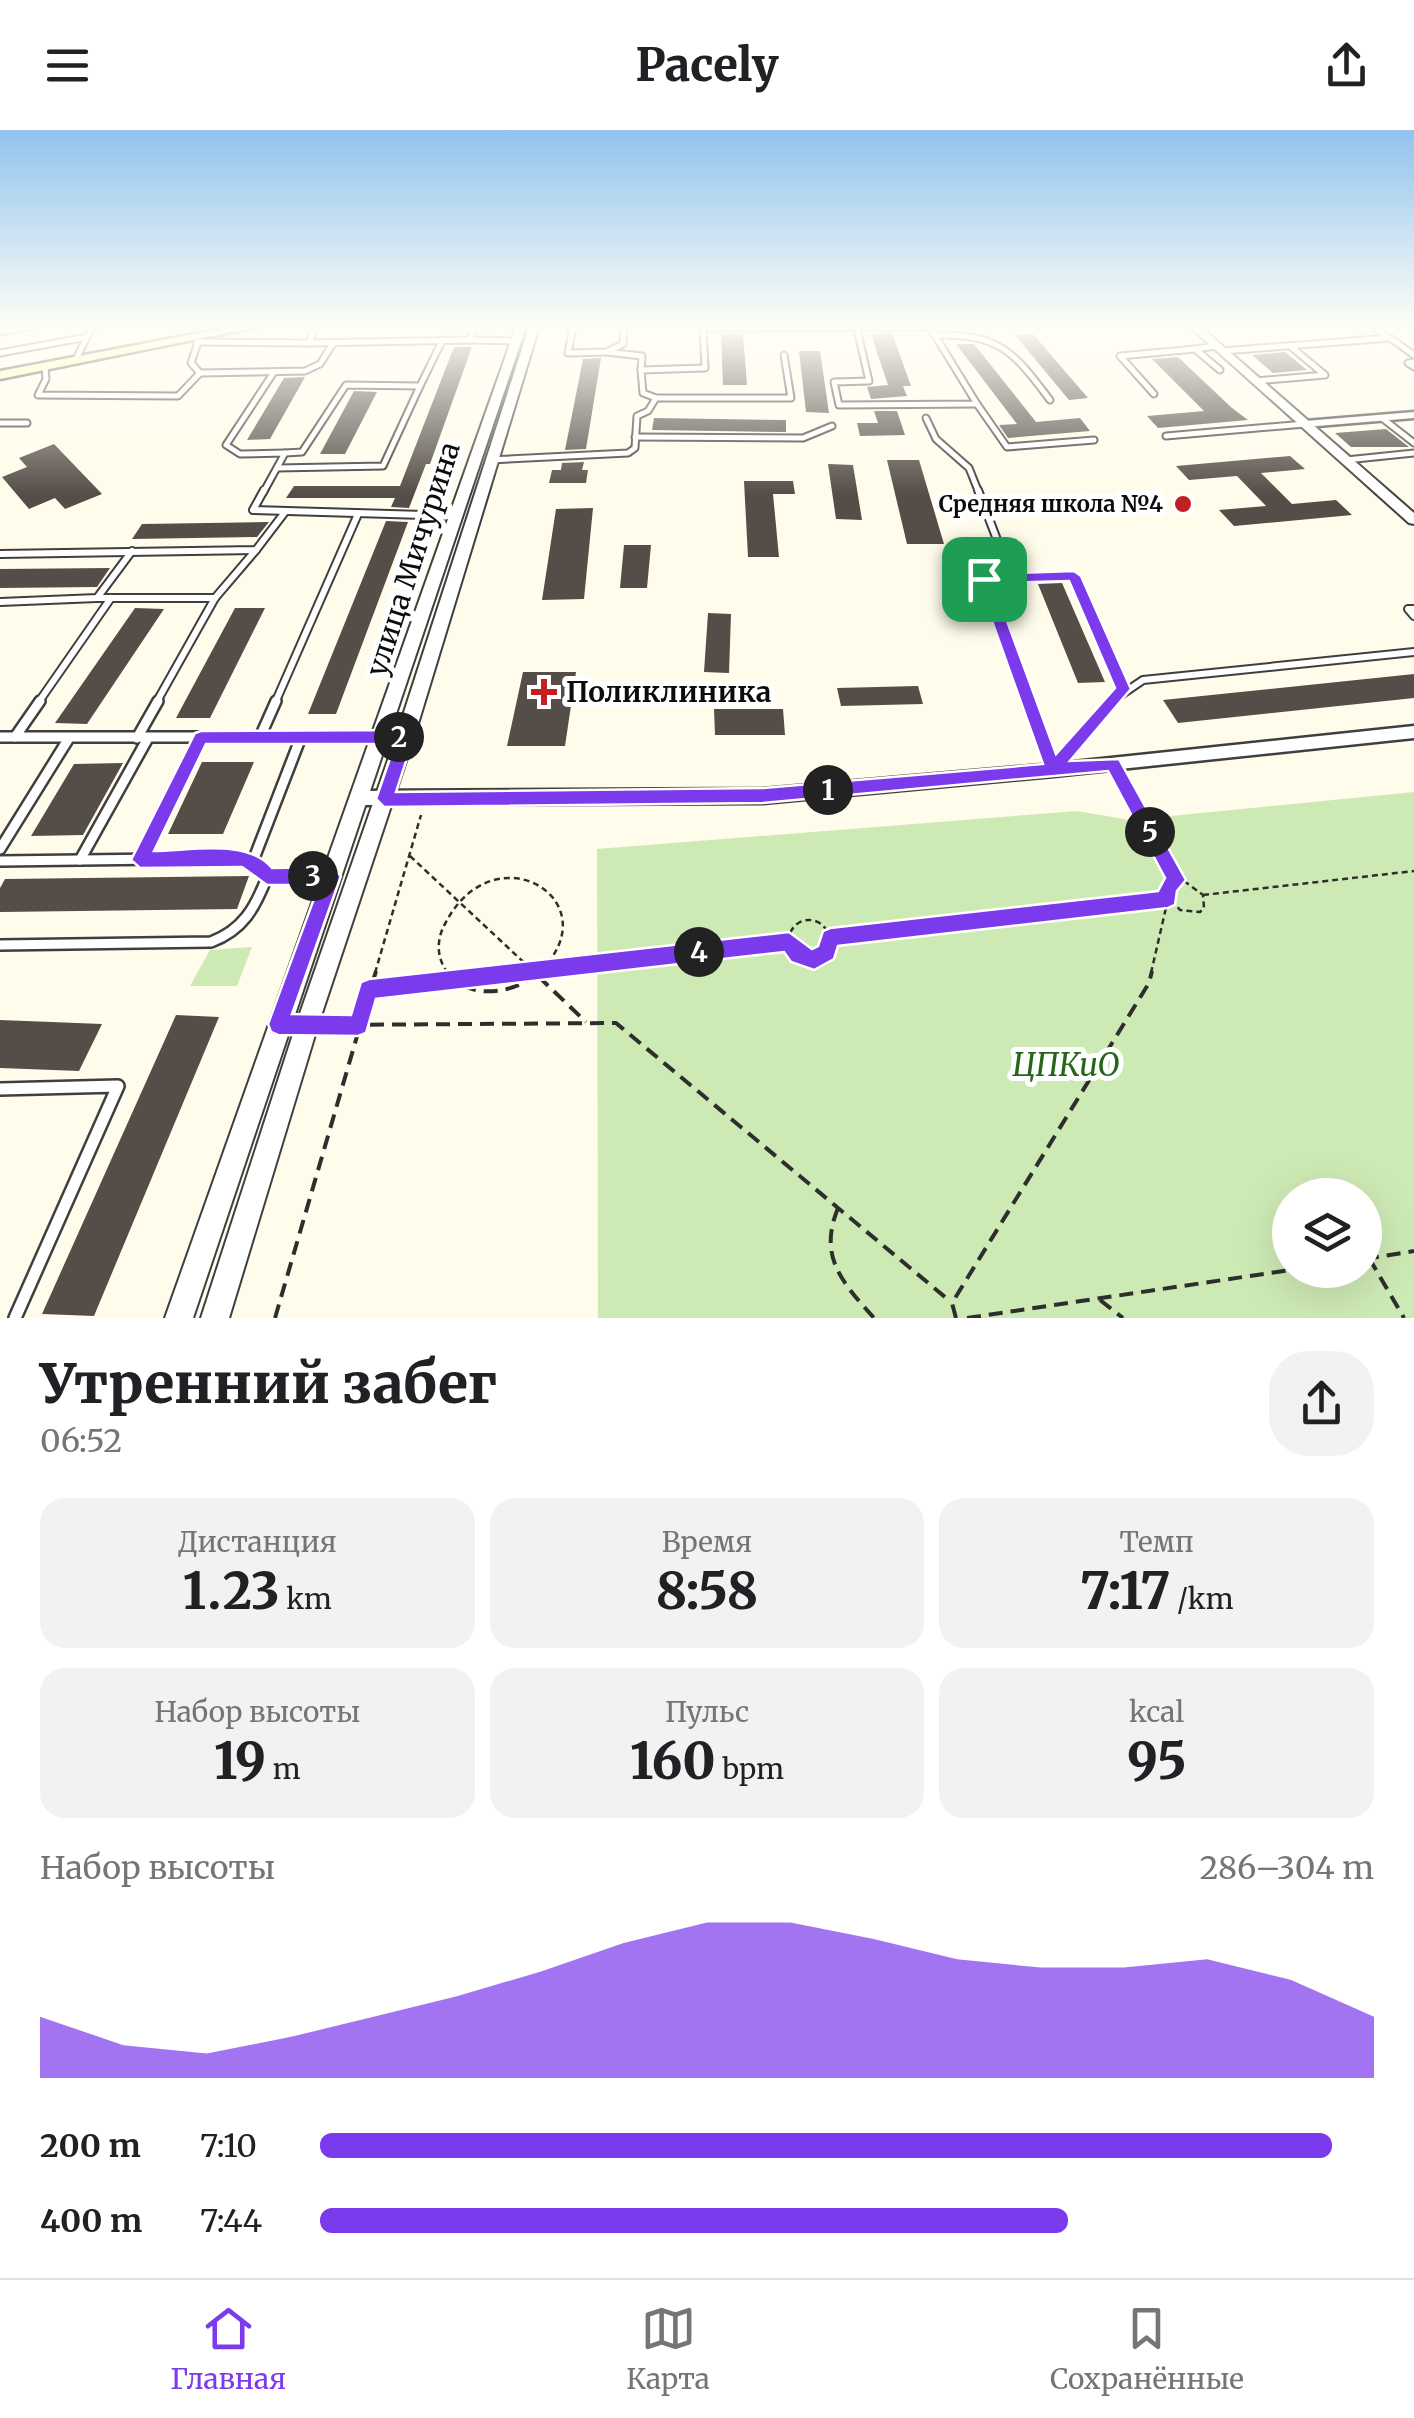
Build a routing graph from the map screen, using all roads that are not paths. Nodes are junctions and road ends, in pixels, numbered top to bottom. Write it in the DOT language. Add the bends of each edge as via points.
graph roads {
  1 [pos="44,382"];
  2 [pos="191,382"];
  3 [pos="267,382"];
  4 [pos="422,382"];
  5 [pos="503,382"];
  6 [pos="516,382"];
  7 [pos="641,382"];
  8 [pos="788,382"];
  9 [pos="834,382"];
  10 [pos="963,382"];
  11 [pos="1037,382"];
  12 [pos="1144,382"];
  13 [pos="1258,382"];
  14 [pos="420,386"];
  15 [pos="1154,394"];
  16 [pos="656,398"];
  17 [pos="1050,400"];
  18 [pos="976,404"];
  19 [pos="1414,415"];
  20 [pos="926,418"];
  21 [pos="1382,418"];
  22 [pos="0,423"];
  23 [pos="27,423"];
  24 [pos="1304,424"];
  25 [pos="832,426"];
  26 [pos="1166,436"];
  27 [pos="635,437"];
  28 [pos="1094,440"];
  29 [pos="1414,443"];
  30 [pos="285,453"];
  31 [pos="1414,453"];
  32 [pos="490,460"];
  33 [pos="1346,460"];
  34 [pos="277,468"];
  35 [pos="285,512"];
  36 [pos="358,514"];
  37 [pos="458,516"];
  38 [pos="1414,520"];
  39 [pos="256,550"];
  40 [pos="132,551"];
  41 [pos="0,554"];
  42 [pos="984,579"];
  43 [pos="97,598"];
  44 [pos="112,598"];
  45 [pos="215,598"];
  46 [pos="0,602"];
  47 [pos="1414,652"];
  48 [pos="1123,689"];
  49 [pos="1414,732"];
  50 [pos="0,737"];
  51 [pos="16,737"];
  52 [pos="382,737"];
  53 [pos="406,737"];
  54 [pos="69,738"];
  55 [pos="136,738"];
  56 [pos="148,738"];
  57 [pos="201,738"];
  58 [pos="260,738"];
  59 [pos="301,738"];
  60 [pos="1054,770"];
  61 [pos="360,798"];
  62 [pos="384,799"];
  63 [pos="0,849"];
  64 [pos="80,860"];
  65 [pos="140,860"];
  66 [pos="253,861"];
  67 [pos="0,862"];
  68 [pos="332,876"];
  69 [pos="267,877"];
  70 [pos="0,945"];
  71 [pos="0,1089"];
  72 [pos="15,1318"];
  73 [pos="179,1318"];
  74 [pos="215,1318"];
  1 -- 2 [label="lane" via="38,395 178,396"];
  3 -- 30 [label="lane" via="226,445 240,454"];
  4 -- 14 [label="lane"];
  5 -- 37 [label="street, улица Мичурина"];
  6 -- 32 [label="street, улица Мичурина"];
  7 -- 16 [label="lane" via="642,393"];
  8 -- 16 [label="lane" via="790,398"];
  9 -- 18 [label="lane" via="839,405"];
  10 -- 18 [label="lane"];
  11 -- 17 [label="lane"];
  12 -- 15 [label="lane"];
  13 -- 24 [label="street"];
  14 -- 30 [label="lane" via="346,385 302,452"];
  14 -- 34 [label="lane" via="384,466"];
  16 -- 27 [label="lane" via="637,416"];
  18 -- 28 [label="lane" via="1006,448"];
  19 -- 21 [label="street"];
  20 -- 42 [label="lane" via="936,439 969,468 1001,550 978,564"];
  21 -- 24 [label="street"];
  21 -- 29 [label="lane"];
  22 -- 23 [label="lane"];
  24 -- 26 [label="lane"];
  24 -- 33 [label="street"];
  25 -- 27 [label="lane" via="803,438"];
  27 -- 32 [label="lane" via="635,448 615,456"];
  30 -- 34 [label="lane"];
  31 -- 33 [label="lane"];
  32 -- 53 [label="street, улица Мичурина"];
  33 -- 38 [label="street"];
  34 -- 35 [label="lane" via="253,510"];
  35 -- 36 [label="lane"];
  35 -- 39 [label="lane"];
  36 -- 37 [label="lane"];
  36 -- 58 [label="lane"];
  37 -- 52 [label="street, улица Мичурина"];
  39 -- 40 [label="lane"];
  39 -- 45 [label="lane"];
  40 -- 41 [label="lane"];
  40 -- 43 [label="lane"];
  42 -- 48 [label="lane" via="1074,576"];
  42 -- 60 [label="lane"];
  43 -- 44 [label="lane"];
  43 -- 46 [label="lane"];
  44 -- 45 [label="lane"];
  44 -- 51 [label="lane"];
  45 -- 55 [label="lane"];
  47 -- 48 [label="lane" via="1143,680"];
  48 -- 60 [label="lane"];
  49 -- 60 [label="street"];
  50 -- 51 [label="lane"];
  51 -- 54 [label="lane"];
  52 -- 53 [label="lane"];
  52 -- 59 [label="lane"];
  52 -- 61 [label="street, улица Мичурина"];
  53 -- 62 [label="street, улица Мичурина"];
  54 -- 55 [label="lane"];
  54 -- 63 [label="lane"];
  55 -- 56 [label="lane"];
  56 -- 57 [label="lane"];
  56 -- 64 [label="lane"];
  57 -- 58 [label="lane"];
  57 -- 65 [label="lane"];
  58 -- 59 [label="lane"];
  59 -- 66 [label="lane"];
  60 -- 62 [label="street" via="763,796"];
  61 -- 62 [label="street"];
  61 -- 68 [label="street, улица Мичурина"];
  62 -- 74 [label="street, улица Мичурина"];
  64 -- 65 [label="lane"];
  64 -- 67 [label="lane"];
  65 -- 66 [label="lane"];
  66 -- 69 [label="lane"];
  68 -- 69 [label="lane"];
  68 -- 73 [label="street, улица Мичурина"];
  69 -- 70 [label="lane" via="248,920 210,942"];
  71 -- 72 [label="lane" via="118,1086"];
}
